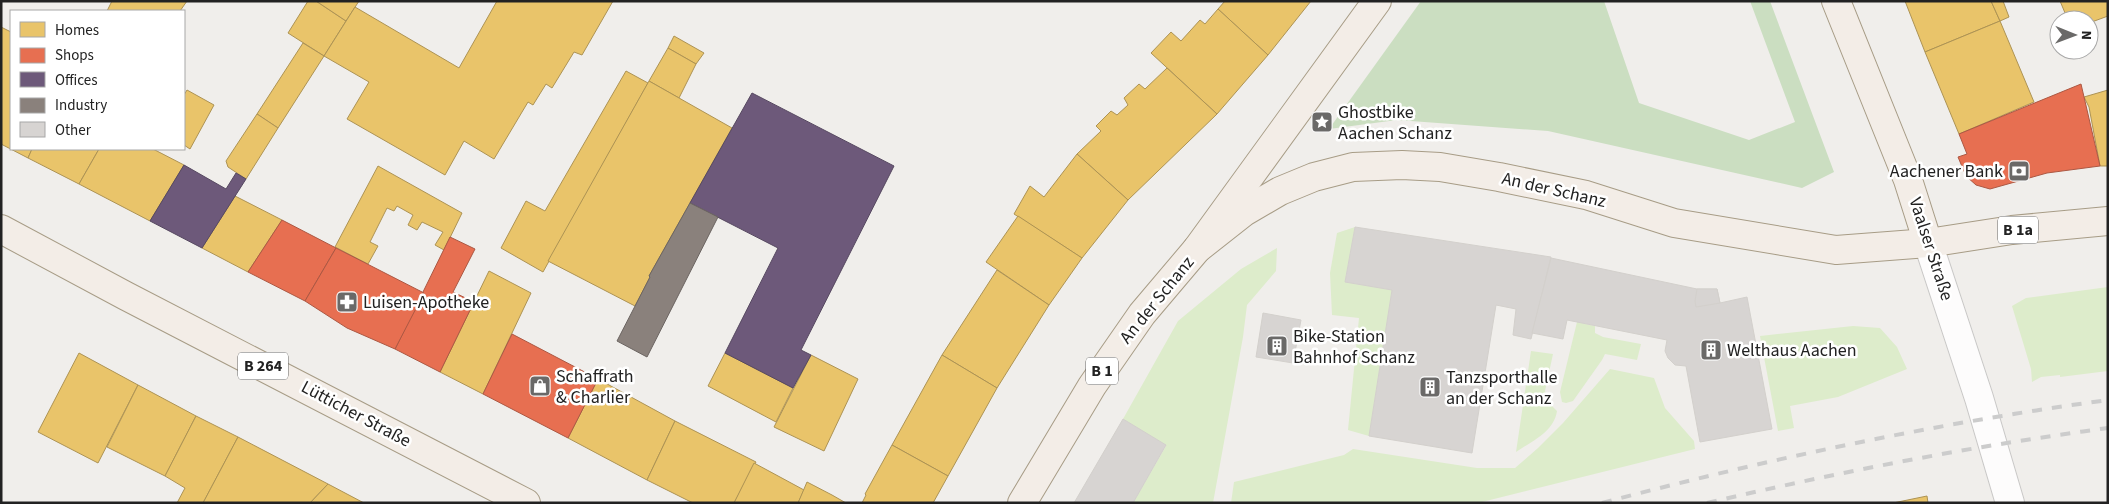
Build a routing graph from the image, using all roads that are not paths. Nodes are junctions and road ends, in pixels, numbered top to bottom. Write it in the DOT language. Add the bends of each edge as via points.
graph roads {
  1 [pos="1377,1"];
  2 [pos="1836,1"];
  3 [pos="2108,221"];
  4 [pos="1,229"];
  5 [pos="1928,243"];
  6 [pos="1197,249"];
  7 [pos="526,503"];
  8 [pos="1022,503"];
  9 [pos="2010,503"];
  1 -- 6 [label="main road, An der Schanz / B 1"];
  2 -- 5 [label="main road, Vaalser Straße" via="1898,154"];
  3 -- 5 [label="main road, B 1a" via="2012,230"];
  4 -- 7 [label="main road, Lütticher Straße / B 264"];
  5 -- 6 [label="main road, An der Schanz" via="1836,250 1674,223 1586,195 1499,177 1440,167 1402,165 1353,167 1314,176 1244,212"];
  5 -- 9 [label="street, Vaalser Straße" via="1974,380"];
  6 -- 8 [label="main road, An der Schanz / B 1" via="1142,314 1092,386"];
}
